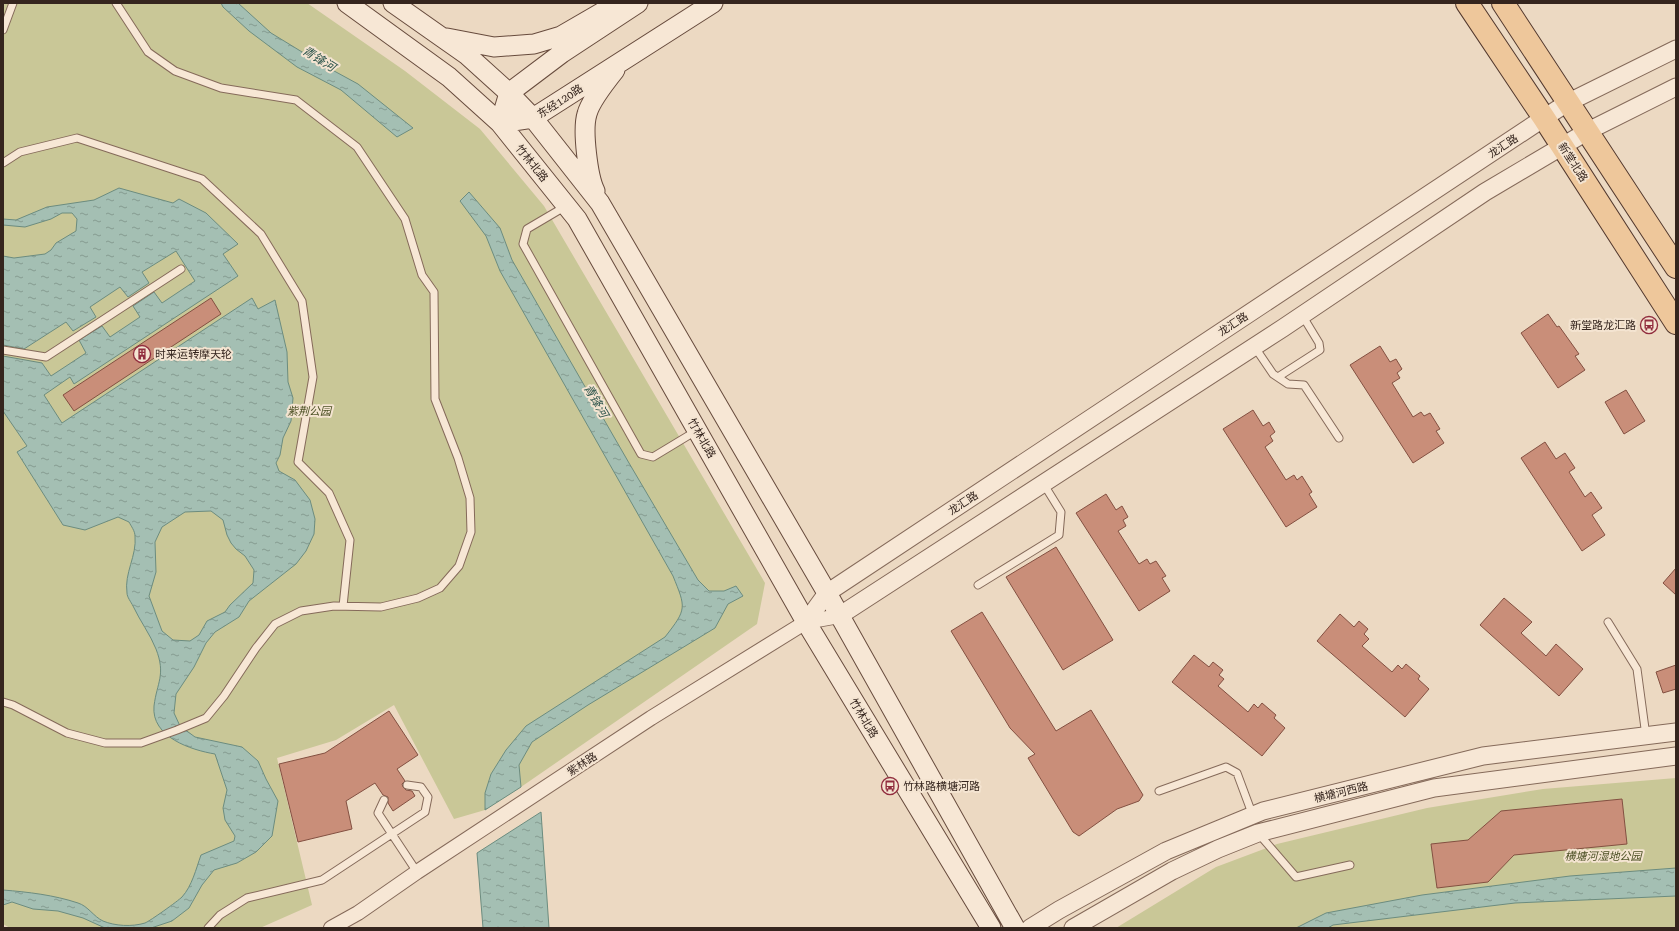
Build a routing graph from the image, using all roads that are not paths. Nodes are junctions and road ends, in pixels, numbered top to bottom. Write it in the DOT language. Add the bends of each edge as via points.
graph roads {
  1 [pos="13,3"];
  2 [pos="116,3"];
  3 [pos="347,3"];
  4 [pos="393,3"];
  5 [pos="618,3"];
  6 [pos="638,3"];
  7 [pos="713,3"];
  8 [pos="1467,3"];
  9 [pos="1503,3"];
  10 [pos="3,30"];
  11 [pos="440,37"];
  12 [pos="1676,49"];
  13 [pos="623,60"];
  14 [pos="1676,87"];
  15 [pos="509,93"];
  16 [pos="1567,103"];
  17 [pos="533,118"];
  18 [pos="1544,118"];
  19 [pos="500,123"];
  20 [pos="1588,131"];
  21 [pos="1562,146"];
  22 [pos="3,163"];
  23 [pos="566,206"];
  24 [pos="633,260"];
  25 [pos="1676,268"];
  26 [pos="180,269"];
  27 [pos="1302,315"];
  28 [pos="1676,323"];
  29 [pos="1254,346"];
  30 [pos="3,350"];
  31 [pos="1278,377"];
  32 [pos="697,430"];
  33 [pos="1339,438"];
  34 [pos="1043,483"];
  35 [pos="978,585"];
  36 [pos="827,593"];
  37 [pos="343,606"];
  38 [pos="839,616"];
  39 [pos="806,622"];
  40 [pos="1608,622"];
  41 [pos="3,702"];
  42 [pos="1676,732"];
  43 [pos="1646,736"];
  44 [pos="1676,756"];
  45 [pos="407,784"];
  46 [pos="1159,791"];
  47 [pos="384,800"];
  48 [pos="1253,816"];
  49 [pos="1258,833"];
  50 [pos="392,834"];
  51 [pos="1350,865"];
  52 [pos="417,872"];
  53 [pos="208,928"];
  54 [pos="331,928"];
  55 [pos="991,928"];
  56 [pos="1015,928"];
  57 [pos="1030,928"];
  58 [pos="1073,928"];
  1 -- 10 [label="lane"];
  2 -- 37 [label="lane" via="148,52 175,71 221,88 296,100 358,147 405,219 422,275 434,292 436,399 470,498 470,532 459,566 440,588 418,598 381,607"];
  3 -- 19 [label="main road, 竹林北路" via="449,77"];
  4 -- 11 [label="main road"];
  5 -- 11 [label="main road" via="561,36 534,44 494,47"];
  6 -- 15 [label="main road" via="562,53"];
  7 -- 13 [label="main road, 东经120路"];
  8 -- 18 [label="main road, 新堂北路"];
  9 -- 16 [label="main road"];
  11 -- 15 [label="main road" via="467,55"];
  12 -- 16 [label="street, 龙汇路"];
  13 -- 17 [label="main road, 东经120路"];
  13 -- 24 [label="main road" via="604,84 587,114 586,150 592,185"];
  14 -- 20 [label="street"];
  15 -- 17 [label="main road"];
  15 -- 19 [label="main road"];
  16 -- 18 [label="street, 龙汇路"];
  16 -- 20 [label="main road"];
  17 -- 19 [label="main road, 东经120路"];
  17 -- 24 [label="main road" via="600,203"];
  18 -- 21 [label="main road, 新堂北路"];
  18 -- 36 [label="street, 龙汇路"];
  19 -- 23 [label="main road, 竹林北路"];
  20 -- 21 [label="street"];
  20 -- 25 [label="main road"];
  21 -- 27 [label="street" via="1485,192"];
  21 -- 28 [label="main road, 新堂北路"];
  22 -- 37 [label="lane" via="20,152 78,138 202,179 261,234 302,301 313,377 298,462 329,493 350,540"];
  23 -- 32 [label="main road, 竹林北路" via="577,219"];
  23 -- 32 [label="lane" via="527,229 523,244 641,454 653,457"];
  24 -- 36 [label="main road"];
  26 -- 30 [label="lane" via="46,357"];
  27 -- 29 [label="street"];
  27 -- 31 [label="lane" via="1319,343 1320,350"];
  29 -- 31 [label="lane" via="1273,374"];
  29 -- 34 [label="street"];
  31 -- 33 [label="lane" via="1288,384 1304,385"];
  32 -- 39 [label="main road, 竹林北路"];
  34 -- 35 [label="lane" via="1061,512 1059,535"];
  34 -- 38 [label="street"];
  36 -- 38 [label="main road"];
  36 -- 39 [label="street, 龙汇路"];
  37 -- 41 [label="lane" via="301,611 275,624 206,718 141,743 105,743 67,733"];
  38 -- 39 [label="street, 紫林路"];
  38 -- 56 [label="main road"];
  39 -- 52 [label="street, 紫林路" via="651,718"];
  39 -- 55 [label="main road, 竹林北路"];
  40 -- 43 [label="lane" via="1637,669"];
  42 -- 43 [label="street, 横塘河西路"];
  43 -- 48 [label="street, 横塘河西路" via="1483,756"];
  44 -- 49 [label="street, 横塘河西路" via="1434,788"];
  45 -- 50 [label="lane" via="421,787 428,797 425,812"];
  46 -- 48 [label="lane" via="1226,767 1237,773"];
  47 -- 50 [label="lane" via="378,813"];
  48 -- 57 [label="street, 横塘河西路" via="1166,851"];
  49 -- 51 [label="lane" via="1296,877"];
  49 -- 58 [label="street, 横塘河西路" via="1172,871"];
  50 -- 52 [label="lane"];
  50 -- 53 [label="lane" via="322,880 247,898 220,915"];
  52 -- 54 [label="street, 紫林路" via="358,913"];
}
